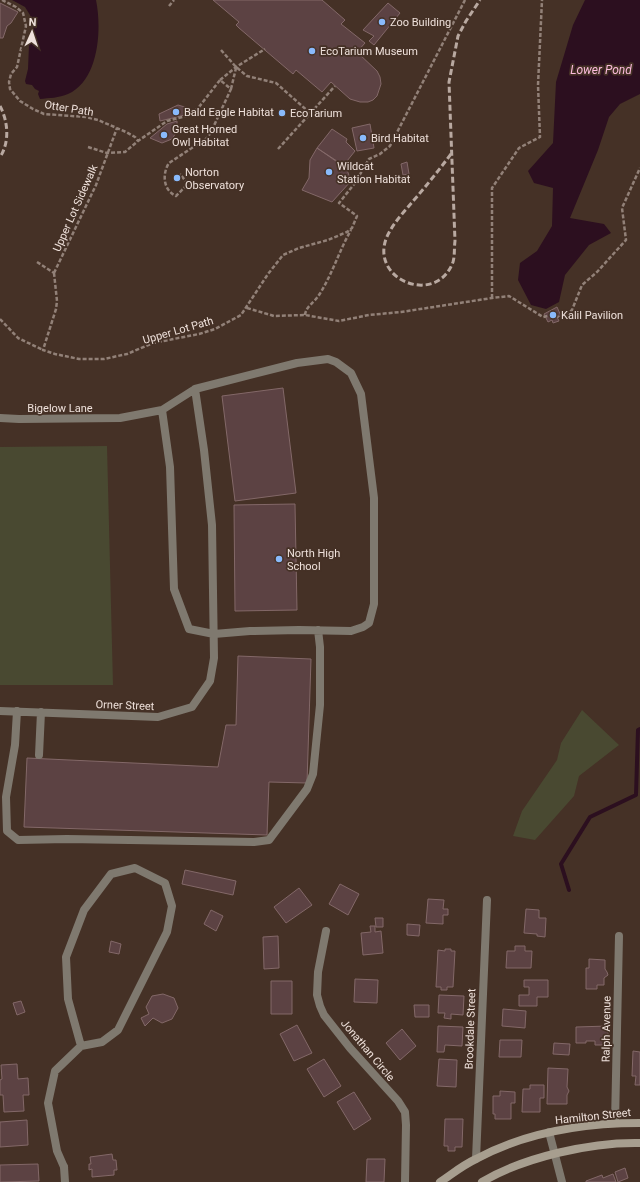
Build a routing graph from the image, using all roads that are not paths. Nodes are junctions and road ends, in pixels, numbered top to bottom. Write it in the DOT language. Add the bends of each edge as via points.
graph roads {
  1 [pos="195,389"];
  2 [pos="162,410"];
  3 [pos="0,418"];
  4 [pos="318,630"];
  5 [pos="214,634"];
  6 [pos="0,711"];
  7 [pos="17,711"];
  8 [pos="41,712"];
  9 [pos="39,756"];
  10 [pos="487,900"];
  11 [pos="326,931"];
  12 [pos="619,936"];
  13 [pos="81,1046"];
  14 [pos="640,1122"];
  15 [pos="615,1123"];
  16 [pos="549,1132"];
  17 [pos="640,1143"];
  18 [pos="555,1154"];
  19 [pos="476,1159"];
  20 [pos="66,1182"];
  21 [pos="405,1182"];
  22 [pos="440,1182"];
  23 [pos="482,1182"];
  24 [pos="562,1182"];
  1 -- 2 [label="street"];
  1 -- 4 [label="street" via="297,363 328,360 336,362 351,373 361,394 374,498 374,604 369,623 363,627 352,631"];
  1 -- 5 [label="street, Orner Street" via="212,525"];
  2 -- 3 [label="street, Bigelow Lane" via="120,418"];
  2 -- 5 [label="street" via="170,467 174,588 189,629"];
  4 -- 5 [label="street"];
  4 -- 7 [label="street" via="320,705 313,774 307,789 269,840 18,840 7,831 6,797"];
  5 -- 8 [label="street, Orner Street" via="214,658 210,681 192,707 158,717"];
  6 -- 7 [label="street, Orner Street"];
  7 -- 8 [label="street, Orner Street"];
  8 -- 9 [label="street"];
  10 -- 19 [label="street, Brookdale Street"];
  11 -- 21 [label="street, Jonathan Circle" via="318,972 317,995 320,1006 350,1048 398,1101 404,1112"];
  12 -- 15 [label="street, Ralph Avenue"];
  13 -- 13 [label="street" via="68,999 66,957 84,910 111,874 135,868 165,883 172,906 167,932 118,1030 102,1042"];
  13 -- 20 [label="street" via="55,1071 48,1103"];
  14 -- 15 [label="main road, Hamilton Street"];
  15 -- 16 [label="main road, Hamilton Street"];
  16 -- 18 [label="street"];
  16 -- 19 [label="main road, Hamilton Street" via="501,1147"];
  17 -- 18 [label="main road" via="591,1146"];
  18 -- 23 [label="main road" via="521,1164"];
  18 -- 24 [label="street"];
  19 -- 22 [label="main road, Hamilton Street"];
}
